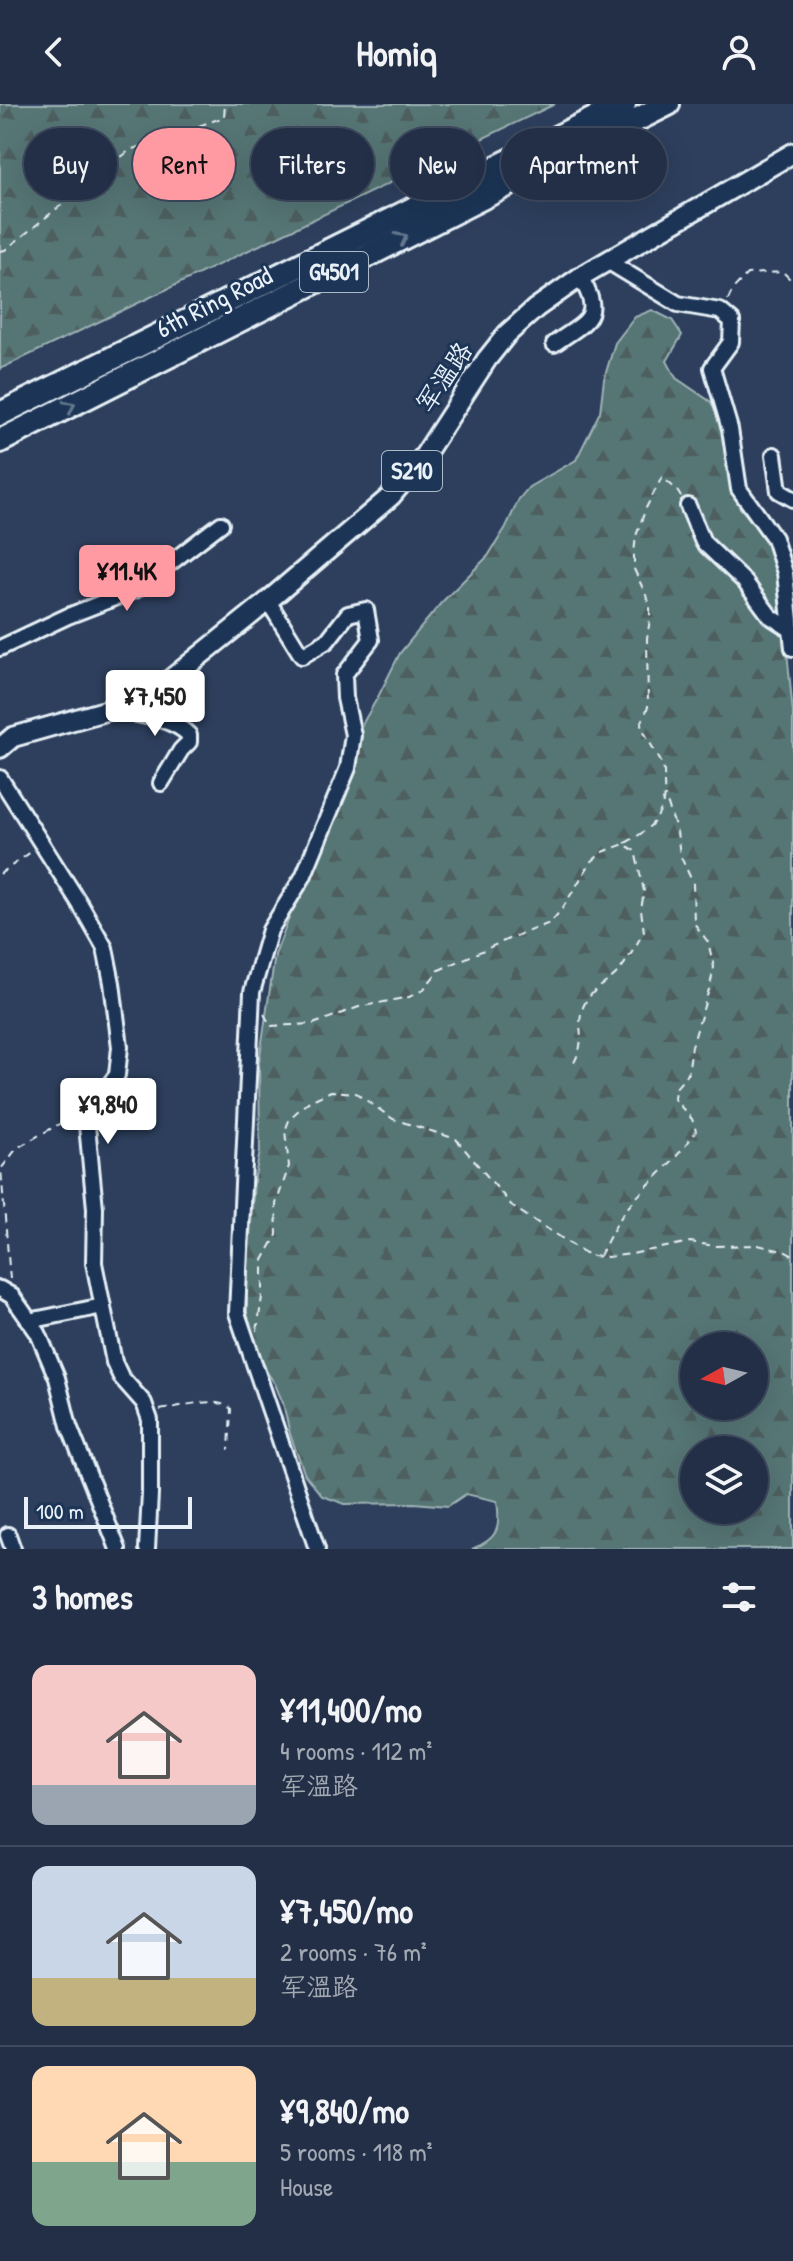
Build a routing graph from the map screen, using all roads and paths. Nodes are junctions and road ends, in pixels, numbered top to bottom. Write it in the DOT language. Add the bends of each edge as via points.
graph roads {
  1 [pos="225,104"];
  2 [pos="624,104"];
  3 [pos="668,104"];
  4 [pos="793,153"];
  5 [pos="0,251"];
  6 [pos="609,262"];
  7 [pos="580,277"];
  8 [pos="793,282"];
  9 [pos="723,313"];
  10 [pos="554,344"];
  11 [pos="0,414"];
  12 [pos="0,441"];
  13 [pos="774,455"];
  14 [pos="793,499"];
  15 [pos="688,506"];
  16 [pos="221,524"];
  17 [pos="268,601"];
  18 [pos="792,631"];
  19 [pos="0,648"];
  20 [pos="793,648"];
  21 [pos="112,709"];
  22 [pos="0,748"];
  23 [pos="0,778"];
  24 [pos="161,783"];
  25 [pos="665,796"];
  26 [pos="42,844"];
  27 [pos="624,844"];
  28 [pos="0,874"];
  29 [pos="265,1015"];
  30 [pos="572,1066"];
  31 [pos="86,1115"];
  32 [pos="793,1256"];
  33 [pos="599,1257"];
  34 [pos="6,1293"];
  35 [pos="103,1306"];
  36 [pos="29,1321"];
  37 [pos="252,1357"];
  38 [pos="147,1412"];
  39 [pos="229,1450"];
  40 [pos="118,1549"];
  41 [pos="147,1549"];
  42 [pos="317,1549"];
  1 -- 5 [label="path" via="224,117 130,150"];
  2 -- 11 [label="highway, 6th Ring Road / G4501"];
  12 -- 3 [label="highway, 6th Ring Road / G4501, one-way"];
  4 -- 6 [label="main road, 军温路 / S210"];
  6 -- 7 [label="main road, 军温路 / S210"];
  6 -- 9 [label="street" via="678,304"];
  7 -- 10 [label="street" via="593,301 591,314"];
  7 -- 17 [label="main road, 军温路 / S210" via="507,334 391,496"];
  8 -- 9 [label="path" via="783,272 747,274 733,289"];
  9 -- 18 [label="street" via="732,321 731,342 712,368 730,429 739,489 774,538 785,573"];
  13 -- 14 [label="street" via="779,491"];
  15 -- 18 [label="street" via="703,542 745,582 770,616"];
  15 -- 25 [label="path" via="662,477 646,508 634,553 634,569 650,604 648,707 641,724 664,767"];
  16 -- 19 [label="street" via="135,590"];
  17 -- 21 [label="main road, 军温路 / S210" via="151,695"];
  17 -- 37 [label="street" via="302,656 327,641 348,614 366,610 371,640 344,675 353,735 348,768 303,877 270,930 252,992 237,1313"];
  18 -- 20 [label="street"];
  21 -- 22 [label="main road, 军温路 / S210" via="13,737"];
  21 -- 24 [label="street" via="170,721 189,735"];
  23 -- 26 [label="street"];
  25 -- 27 [label="path" via="646,832"];
  25 -- 33 [label="path" via="693,883 694,923 708,942 714,967 688,1074 675,1089 674,1099 696,1131 616,1222"];
  26 -- 28 [label="path"];
  26 -- 31 [label="street" via="105,948 112,983 120,1047 117,1075"];
  27 -- 29 [label="path" via="591,862 550,923 439,970 423,990 409,997 313,1024 271,1026"];
  27 -- 30 [label="path" via="635,851 641,871 644,932 617,974 584,1005 582,1039"];
  31 -- 34 [label="path" via="71,1116 17,1148 1,1169"];
  31 -- 35 [label="street" via="94,1263"];
  32 -- 33 [label="path" via="758,1245 690,1242"];
  33 -- 37 [label="path" via="513,1207 456,1139 393,1119 356,1093 331,1091 308,1102 290,1118 285,1131 289,1166 276,1204 277,1235 263,1260"];
  34 -- 36 [label="street"];
  35 -- 36 [label="street"];
  35 -- 38 [label="street" via="114,1362"];
  36 -- 40 [label="street" via="57,1378 69,1426"];
  37 -- 42 [label="street"];
  38 -- 39 [label="path" via="225,1403 231,1409"];
  38 -- 41 [label="street"];
}
